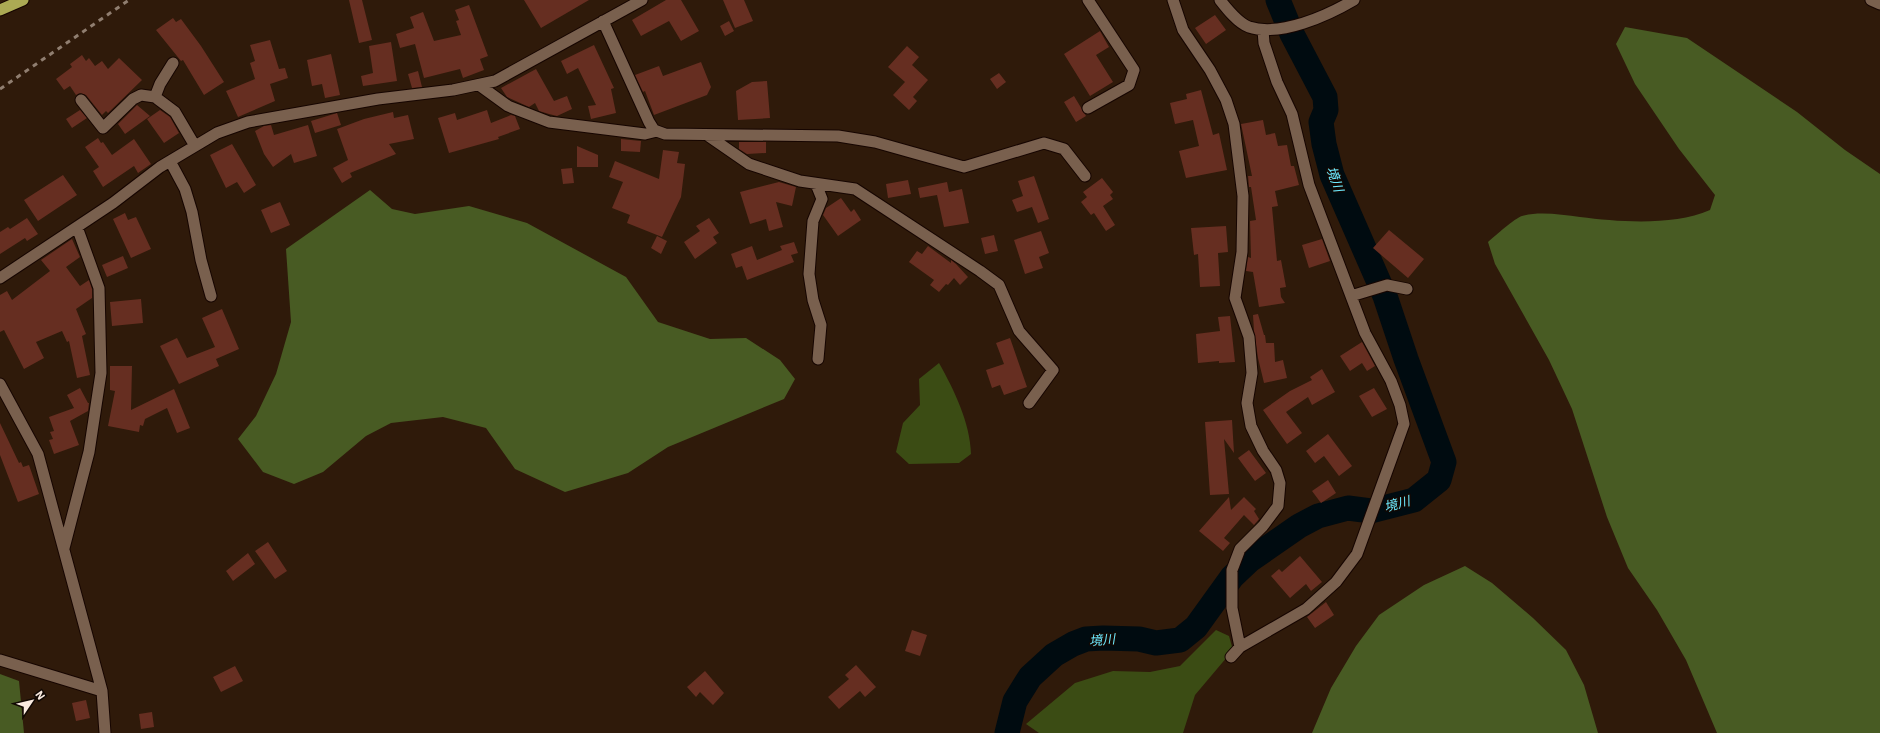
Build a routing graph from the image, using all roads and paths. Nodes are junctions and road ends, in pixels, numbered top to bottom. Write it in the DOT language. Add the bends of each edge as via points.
graph roads {
  1 [pos="23,0"];
  2 [pos="642,0"];
  3 [pos="1088,0"];
  4 [pos="1173,0"];
  5 [pos="1220,0"];
  6 [pos="1354,0"];
  7 [pos="1871,0"];
  8 [pos="1880,4"];
  9 [pos="0,10"];
  10 [pos="603,21"];
  11 [pos="1263,30"];
  12 [pos="172,63"];
  13 [pos="479,85"];
  14 [pos="155,97"];
  15 [pos="81,100"];
  16 [pos="1088,108"];
  17 [pos="657,131"];
  18 [pos="707,135"];
  19 [pos="195,146"];
  20 [pos="170,161"];
  21 [pos="1085,176"];
  22 [pos="816,184"];
  23 [pos="77,227"];
  24 [pos="0,278"];
  25 [pos="1407,289"];
  26 [pos="211,296"];
  27 [pos="1351,296"];
  28 [pos="818,359"];
  29 [pos="0,384"];
  30 [pos="1029,403"];
  31 [pos="64,550"];
  32 [pos="1240,647"];
  33 [pos="1231,658"];
  34 [pos="0,660"];
  35 [pos="102,691"];
  36 [pos="105,733"];
  1 -- 9 [label="highway"];
  2 -- 10 [label="street"];
  3 -- 16 [label="street" via="1134,70 1129,85"];
  4 -- 32 [label="street" via="1183,30 1210,70 1226,100 1234,124 1243,196 1242,252 1235,298 1249,337 1252,373 1247,403 1251,426 1276,470 1280,483 1278,506 1263,526 1240,549 1232,570 1232,608"];
  5 -- 11 [label="street" via="1247,26"];
  6 -- 11 [label="street" via="1314,20"];
  7 -- 8 [label="street"];
  10 -- 13 [label="street" via="495,81"];
  10 -- 17 [label="street" via="650,122"];
  11 -- 27 [label="street" via="1264,43 1277,82 1292,114 1309,185"];
  12 -- 14 [label="street"];
  13 -- 17 [label="street" via="508,106 549,122 646,134"];
  13 -- 19 [label="street" via="378,99 248,122 217,132"];
  14 -- 15 [label="street" via="141,95 133,99 104,128"];
  14 -- 19 [label="street" via="175,112"];
  17 -- 18 [label="street" via="665,134"];
  18 -- 21 [label="street" via="838,136 875,142 964,166 1044,143 1064,149"];
  18 -- 22 [label="street" via="749,164"];
  19 -- 20 [label="street"];
  20 -- 23 [label="street"];
  20 -- 26 [label="street" via="190,204"];
  22 -- 28 [label="street" via="822,199 813,221 809,274 813,300 821,325"];
  22 -- 30 [label="street" via="855,189 999,285 1019,331 1054,370"];
  23 -- 24 [label="street"];
  23 -- 31 [label="street" via="99,288 101,373 89,452"];
  25 -- 27 [label="street" via="1387,285"];
  27 -- 32 [label="street" via="1365,333 1391,381 1404,424 1357,554 1336,582 1306,609"];
  29 -- 31 [label="street" via="38,454"];
  31 -- 35 [label="street"];
  32 -- 33 [label="street"];
  34 -- 35 [label="street"];
  35 -- 36 [label="street"];
}
